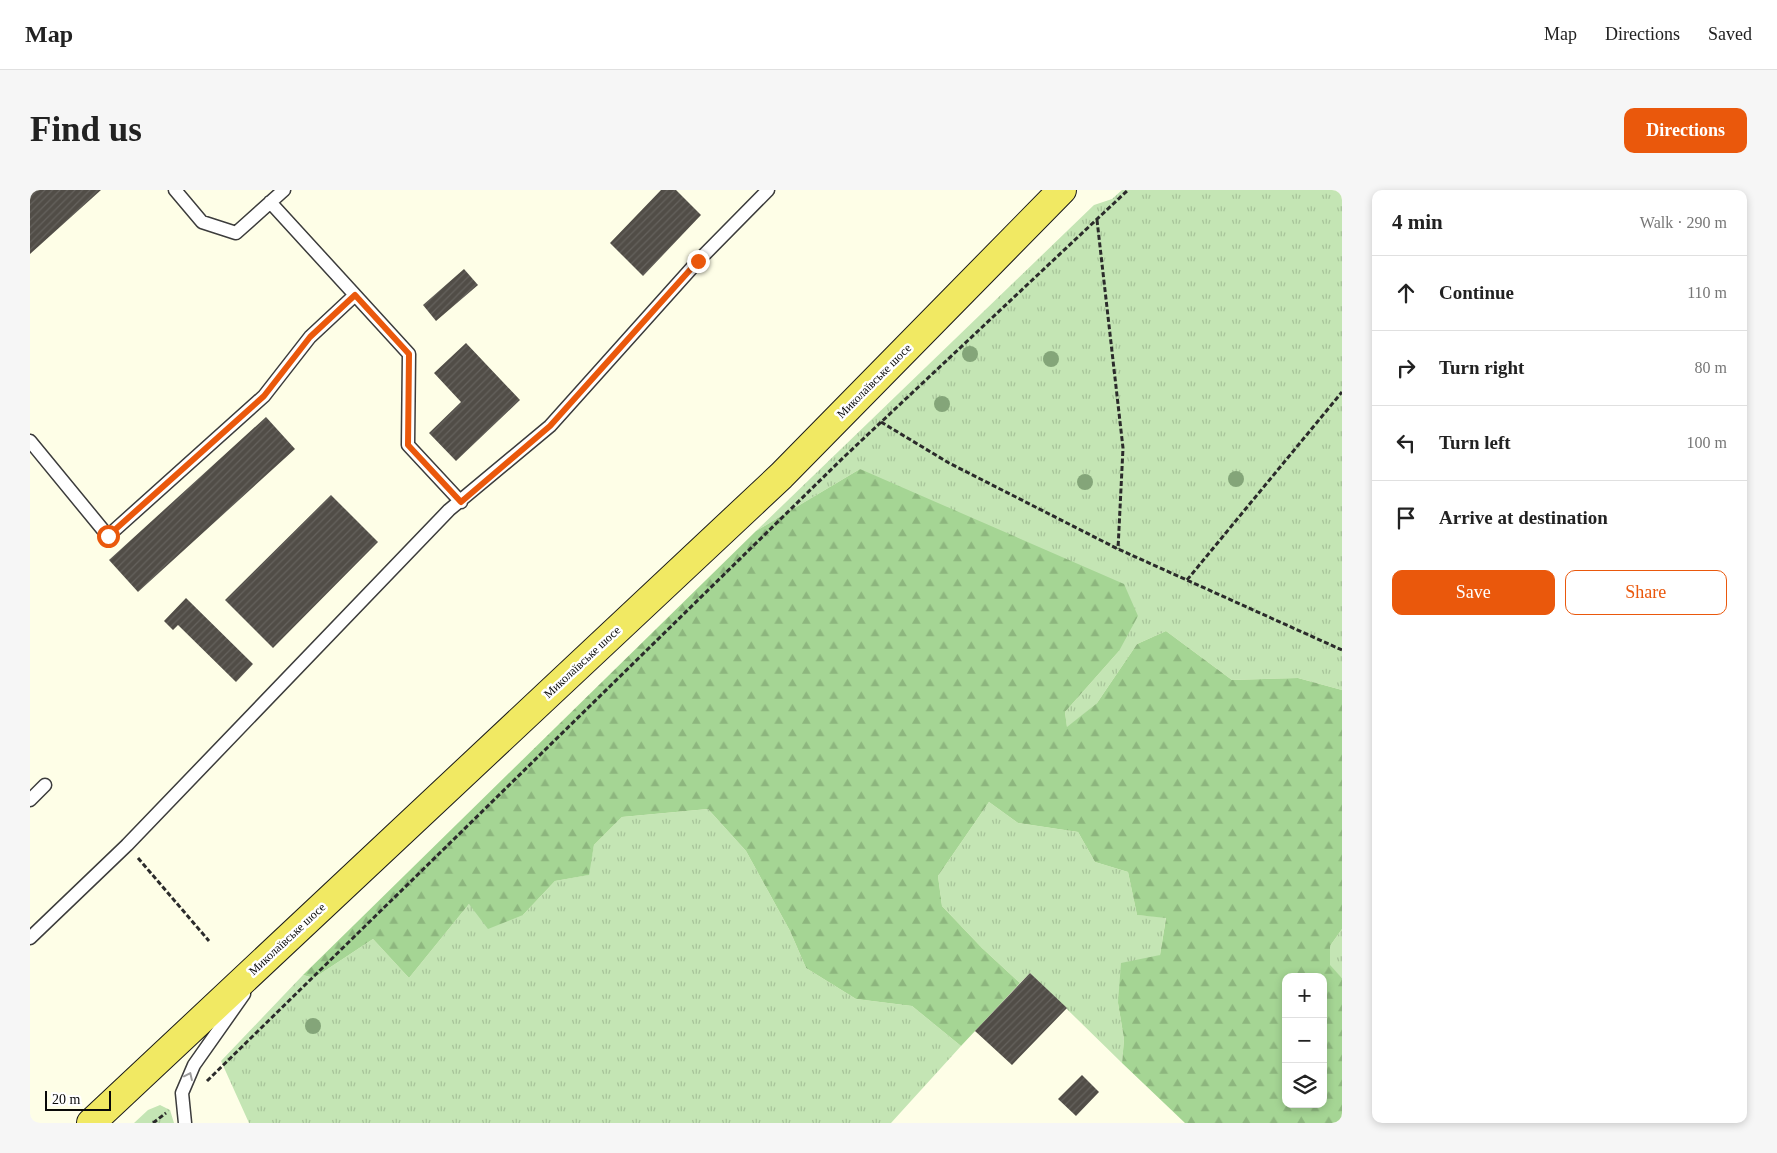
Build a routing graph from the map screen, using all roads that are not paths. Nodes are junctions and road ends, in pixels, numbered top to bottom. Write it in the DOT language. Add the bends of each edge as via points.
graph roads {
  1 [pos="175,190"];
  2 [pos="284,190"];
  3 [pos="768,190"];
  4 [pos="1062,190"];
  5 [pos="270,202"];
  6 [pos="355,295"];
  7 [pos="30,442"];
  8 [pos="461,502"];
  9 [pos="45,785"];
  10 [pos="30,800"];
  11 [pos="30,938"];
  12 [pos="273,953"];
  13 [pos="91,1123"];
  14 [pos="186,1123"];
  1 -- 5 [label="lane" via="202,222 236,233"];
  2 -- 5 [label="lane"];
  3 -- 8 [label="lane" via="692,268 550,426"];
  4 -- 12 [label="main road, Миколаївське шосе" via="781,476"];
  5 -- 6 [label="lane"];
  6 -- 7 [label="lane" via="310,337 264,396 108,536"];
  6 -- 8 [label="lane" via="409,354 408,445"];
  8 -- 11 [label="lane" via="448,510 127,845"];
  9 -- 10 [label="lane"];
  12 -- 13 [label="main road, Миколаївське шосе"];
  14 -- 12 [label="lane, one-way" via="182,1093 194,1065"];
}
